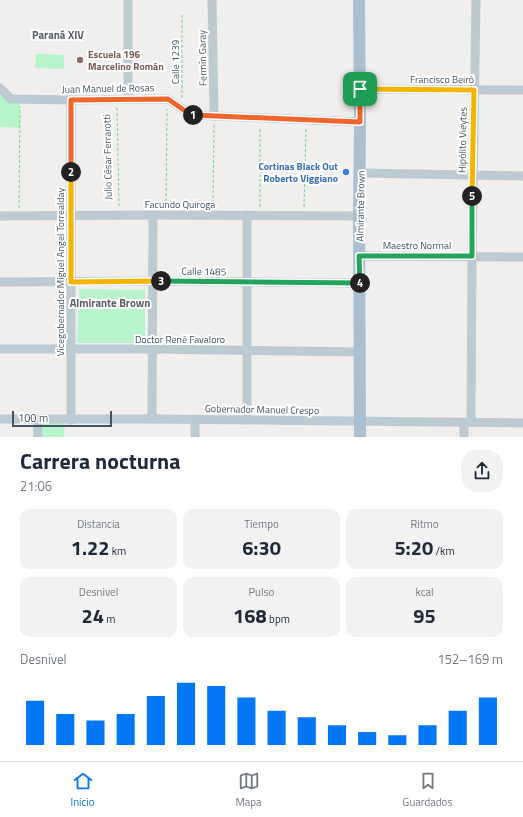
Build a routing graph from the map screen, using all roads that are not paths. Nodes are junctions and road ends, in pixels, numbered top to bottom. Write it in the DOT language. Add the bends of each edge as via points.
graph roads {
  1 [pos="128,0"];
  2 [pos="212,0"];
  3 [pos="358,0"];
  4 [pos="476,0"];
  5 [pos="0,88"];
  6 [pos="360,89"];
  7 [pos="474,90"];
  8 [pos="523,90"];
  9 [pos="128,99"];
  10 [pos="71,100"];
  11 [pos="214,116"];
  12 [pos="360,122"];
  13 [pos="360,173"];
  14 [pos="473,174"];
  15 [pos="523,176"];
  16 [pos="153,215"];
  17 [pos="247,215"];
  18 [pos="0,216"];
  19 [pos="71,216"];
  20 [pos="359,216"];
  21 [pos="359,256"];
  22 [pos="472,256"];
  23 [pos="523,257"];
  24 [pos="153,281"];
  25 [pos="0,282"];
  26 [pos="71,282"];
  27 [pos="247,282"];
  28 [pos="360,283"];
  29 [pos="0,349"];
  30 [pos="152,349"];
  31 [pos="71,350"];
  32 [pos="247,350"];
  33 [pos="360,352"];
  34 [pos="0,419"];
  35 [pos="37,419"];
  36 [pos="152,419"];
  37 [pos="195,419"];
  38 [pos="247,419"];
  39 [pos="71,420"];
  40 [pos="360,421"];
  41 [pos="468,423"];
  42 [pos="523,423"];
  43 [pos="38,437"];
  44 [pos="195,437"];
  45 [pos="360,437"];
  46 [pos="464,437"];
  1 -- 9 [label="street"];
  2 -- 11 [label="street, Fermín Garay"];
  3 -- 6 [label="main road, Almirante Brown"];
  4 -- 7 [label="street, Hipólito Vieytes"];
  5 -- 10 [label="street, Juan Manuel de Rosas" via="11,99"];
  6 -- 7 [label="street, Francisco Beiró"];
  6 -- 12 [label="main road, Almirante Brown"];
  7 -- 8 [label="street, Francisco Beiró"];
  7 -- 14 [label="street, Hipólito Vieytes"];
  9 -- 10 [label="street, Juan Manuel de Rosas"];
  9 -- 11 [label="street, Juan Manuel de Rosas" via="168,99 191,115"];
  10 -- 19 [label="street, Vicegobernador Miguel Angel Torrealday"];
  11 -- 12 [label="street, Juan Manuel de Rosas"];
  12 -- 13 [label="main road, Almirante Brown"];
  13 -- 14 [label="street"];
  13 -- 20 [label="main road, Almirante Brown"];
  14 -- 15 [label="street"];
  14 -- 22 [label="street, Hipólito Vieytes"];
  16 -- 17 [label="street, Facundo Quiroga"];
  16 -- 19 [label="street, Facundo Quiroga"];
  16 -- 24 [label="street"];
  17 -- 20 [label="street, Facundo Quiroga"];
  17 -- 27 [label="street"];
  18 -- 19 [label="street, Facundo Quiroga"];
  19 -- 26 [label="street, Vicegobernador Miguel Angel Torrealday"];
  20 -- 21 [label="main road, Almirante Brown"];
  21 -- 22 [label="street, Maestro Normal"];
  21 -- 28 [label="main road, Almirante Brown"];
  22 -- 23 [label="street, Maestro Normal"];
  22 -- 41 [label="street, Hipólito Vieytes"];
  24 -- 26 [label="street, Calle 1485"];
  24 -- 27 [label="street, Calle 1485"];
  24 -- 30 [label="street"];
  25 -- 26 [label="street, Calle 1485"];
  26 -- 31 [label="street, Vicegobernador Miguel Angel Torrealday"];
  27 -- 28 [label="street, Calle 1485"];
  27 -- 32 [label="street"];
  28 -- 33 [label="main road, Almirante Brown"];
  29 -- 31 [label="street, Doctor René Favaloro"];
  30 -- 31 [label="street, Doctor René Favaloro"];
  30 -- 32 [label="street, Doctor René Favaloro"];
  30 -- 36 [label="street"];
  31 -- 39 [label="street, Vicegobernador Miguel Angel Torrealday"];
  32 -- 33 [label="street, Doctor René Favaloro"];
  32 -- 38 [label="street"];
  33 -- 40 [label="main road, Almirante Brown"];
  34 -- 35 [label="street, Gobernador Manuel Crespo"];
  35 -- 39 [label="street, Gobernador Manuel Crespo"];
  35 -- 43 [label="street"];
  36 -- 37 [label="street, Gobernador Manuel Crespo"];
  36 -- 39 [label="street, Gobernador Manuel Crespo"];
  37 -- 38 [label="street, Gobernador Manuel Crespo"];
  37 -- 44 [label="street"];
  38 -- 40 [label="street, Gobernador Manuel Crespo"];
  40 -- 41 [label="street, Gobernador Manuel Crespo"];
  40 -- 45 [label="main road, Almirante Brown"];
  41 -- 42 [label="street, Gobernador Manuel Crespo"];
  41 -- 46 [label="street, Hipólito Vieytes"];
}
